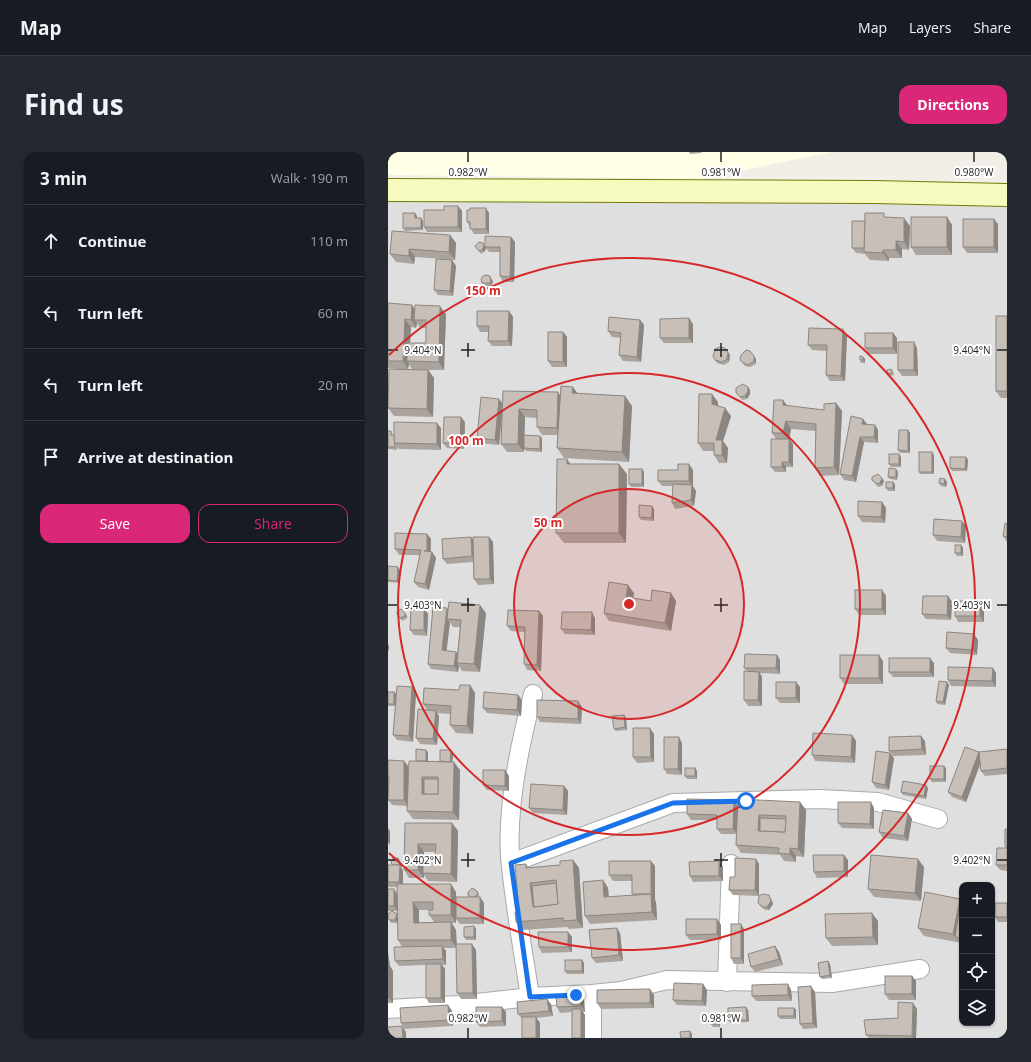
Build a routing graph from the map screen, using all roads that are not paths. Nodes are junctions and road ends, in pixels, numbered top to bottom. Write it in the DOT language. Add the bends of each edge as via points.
graph roads {
  1 [pos="388,190"];
  2 [pos="1007,195"];
  3 [pos="533,694"];
  4 [pos="938,819"];
  5 [pos="511,863"];
  6 [pos="731,864"];
  7 [pos="920,969"];
  8 [pos="727,982"];
  9 [pos="592,994"];
  10 [pos="530,997"];
  11 [pos="388,1009"];
  12 [pos="592,1038"];
  1 -- 2 [label="main road"];
  3 -- 5 [label="street" via="524,726 512,804"];
  4 -- 5 [label="street" via="878,802 820,799 673,803"];
  5 -- 10 [label="street"];
  6 -- 8 [label="street"];
  7 -- 8 [label="street" via="832,982"];
  8 -- 9 [label="street" via="667,980 621,991"];
  9 -- 10 [label="street"];
  9 -- 12 [label="street"];
  10 -- 11 [label="street"];
}
